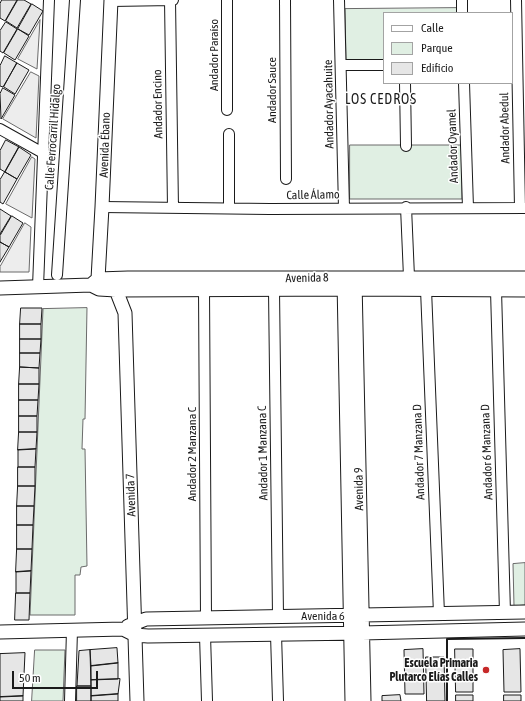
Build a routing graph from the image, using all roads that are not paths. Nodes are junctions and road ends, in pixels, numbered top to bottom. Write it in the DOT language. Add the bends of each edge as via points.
graph roads {
  1 [pos="49,0"];
  2 [pos="75,0"];
  3 [pos="111,0"];
  4 [pos="171,0"];
  5 [pos="227,0"];
  6 [pos="285,0"];
  7 [pos="339,0"];
  8 [pos="462,0"];
  9 [pos="516,0"];
  10 [pos="462,12"];
  11 [pos="341,65"];
  12 [pos="383,65"];
  13 [pos="405,84"];
  14 [pos="464,84"];
  15 [pos="227,110"];
  16 [pos="0,129"];
  17 [pos="229,134"];
  18 [pos="406,146"];
  19 [pos="44,153"];
  20 [pos="286,179"];
  21 [pos="102,207"];
  22 [pos="406,207"];
  23 [pos="173,208"];
  24 [pos="229,208"];
  25 [pos="344,208"];
  26 [pos="468,208"];
  27 [pos="523,208"];
  28 [pos="57,275"];
  29 [pos="409,277"];
  30 [pos="525,278"];
  31 [pos="99,283"];
  32 [pos="349,283"];
  33 [pos="38,287"];
  34 [pos="0,288"];
  35 [pos="204,289"];
  36 [pos="426,289"];
  37 [pos="116,290"];
  38 [pos="274,290"];
  39 [pos="496,290"];
  40 [pos="525,290"];
  41 [pos="525,612"];
  42 [pos="505,613"];
  43 [pos="439,614"];
  44 [pos="278,616"];
  45 [pos="356,616"];
  46 [pos="206,618"];
  47 [pos="131,629"];
  48 [pos="525,629"];
  49 [pos="72,630"];
  50 [pos="0,632"];
  51 [pos="356,633"];
  52 [pos="276,634"];
  53 [pos="205,635"];
  54 [pos="70,701"];
  55 [pos="137,701"];
  56 [pos="207,701"];
  57 [pos="278,701"];
  58 [pos="352,701"];
  59 [pos="364,701"];
  1 -- 19 [label="street"];
  2 -- 28 [label="street, Calle Ferrocarril Hidalgo"];
  3 -- 4 [label="street"];
  3 -- 21 [label="street, Avenida Ébano"];
  4 -- 23 [label="street, Andador Encino"];
  5 -- 15 [label="street, Andador Paraíso"];
  6 -- 20 [label="street, Andador Sauce"];
  7 -- 11 [label="street, Andador Ayacahuite"];
  8 -- 10 [label="street"];
  9 -- 27 [label="street, Andador Abedul"];
  11 -- 12 [label="street"];
  11 -- 25 [label="street, Andador Ayacahuite"];
  13 -- 18 [label="street"];
  14 -- 26 [label="street, Andador Oyamel"];
  16 -- 19 [label="street"];
  17 -- 24 [label="street"];
  19 -- 33 [label="street"];
  21 -- 23 [label="street, Calle Álamo"];
  21 -- 31 [label="street, Avenida Ébano"];
  22 -- 25 [label="street, Calle Álamo"];
  22 -- 26 [label="street, Calle Álamo"];
  22 -- 29 [label="street"];
  23 -- 24 [label="street, Calle Álamo"];
  24 -- 25 [label="street, Calle Álamo"];
  26 -- 27 [label="street, Calle Álamo"];
  29 -- 30 [label="street, Avenida 8"];
  29 -- 32 [label="street, Avenida 8"];
  31 -- 32 [label="street, Avenida 8"];
  31 -- 33 [label="street, Avenida 8"];
  31 -- 37 [label="street, Avenida 8"];
  32 -- 36 [label="street, Avenida 8"];
  32 -- 38 [label="street, Avenida 8"];
  32 -- 45 [label="street, Avenida 9"];
  33 -- 34 [label="street, Avenida 8"];
  35 -- 37 [label="street, Avenida 8"];
  35 -- 38 [label="street, Avenida 8"];
  35 -- 46 [label="street, Andador 2 Manzana C"];
  36 -- 39 [label="street, Avenida 8"];
  36 -- 43 [label="street, Andador 7 Manzana D"];
  37 -- 47 [label="street, Avenida 7" via="125,313"];
  38 -- 44 [label="street, Andador 1 Manzana C"];
  39 -- 40 [label="street, Avenida 8"];
  39 -- 42 [label="street, Andador 6 Manzana D"];
  41 -- 42 [label="street, Avenida 6"];
  42 -- 43 [label="street, Avenida 6"];
  43 -- 45 [label="street, Avenida 6"];
  44 -- 45 [label="street, Avenida 6"];
  44 -- 46 [label="street, Avenida 6"];
  45 -- 51 [label="street, Avenida 9"];
  46 -- 47 [label="street, Avenida 6" via="146,619"];
  47 -- 49 [label="street, Avenida 6"];
  47 -- 53 [label="street, Avenida 6" via="148,636"];
  47 -- 55 [label="street, Avenida 7"];
  48 -- 51 [label="street, Avenida 6"];
  49 -- 50 [label="street, Avenida 6"];
  49 -- 54 [label="street"];
  51 -- 52 [label="street, Avenida 6"];
  51 -- 58 [label="street, Avenida 9"];
  51 -- 59 [label="street, Avenida 9"];
  52 -- 53 [label="street, Avenida 6"];
  52 -- 57 [label="street"];
  53 -- 56 [label="street"];
}
